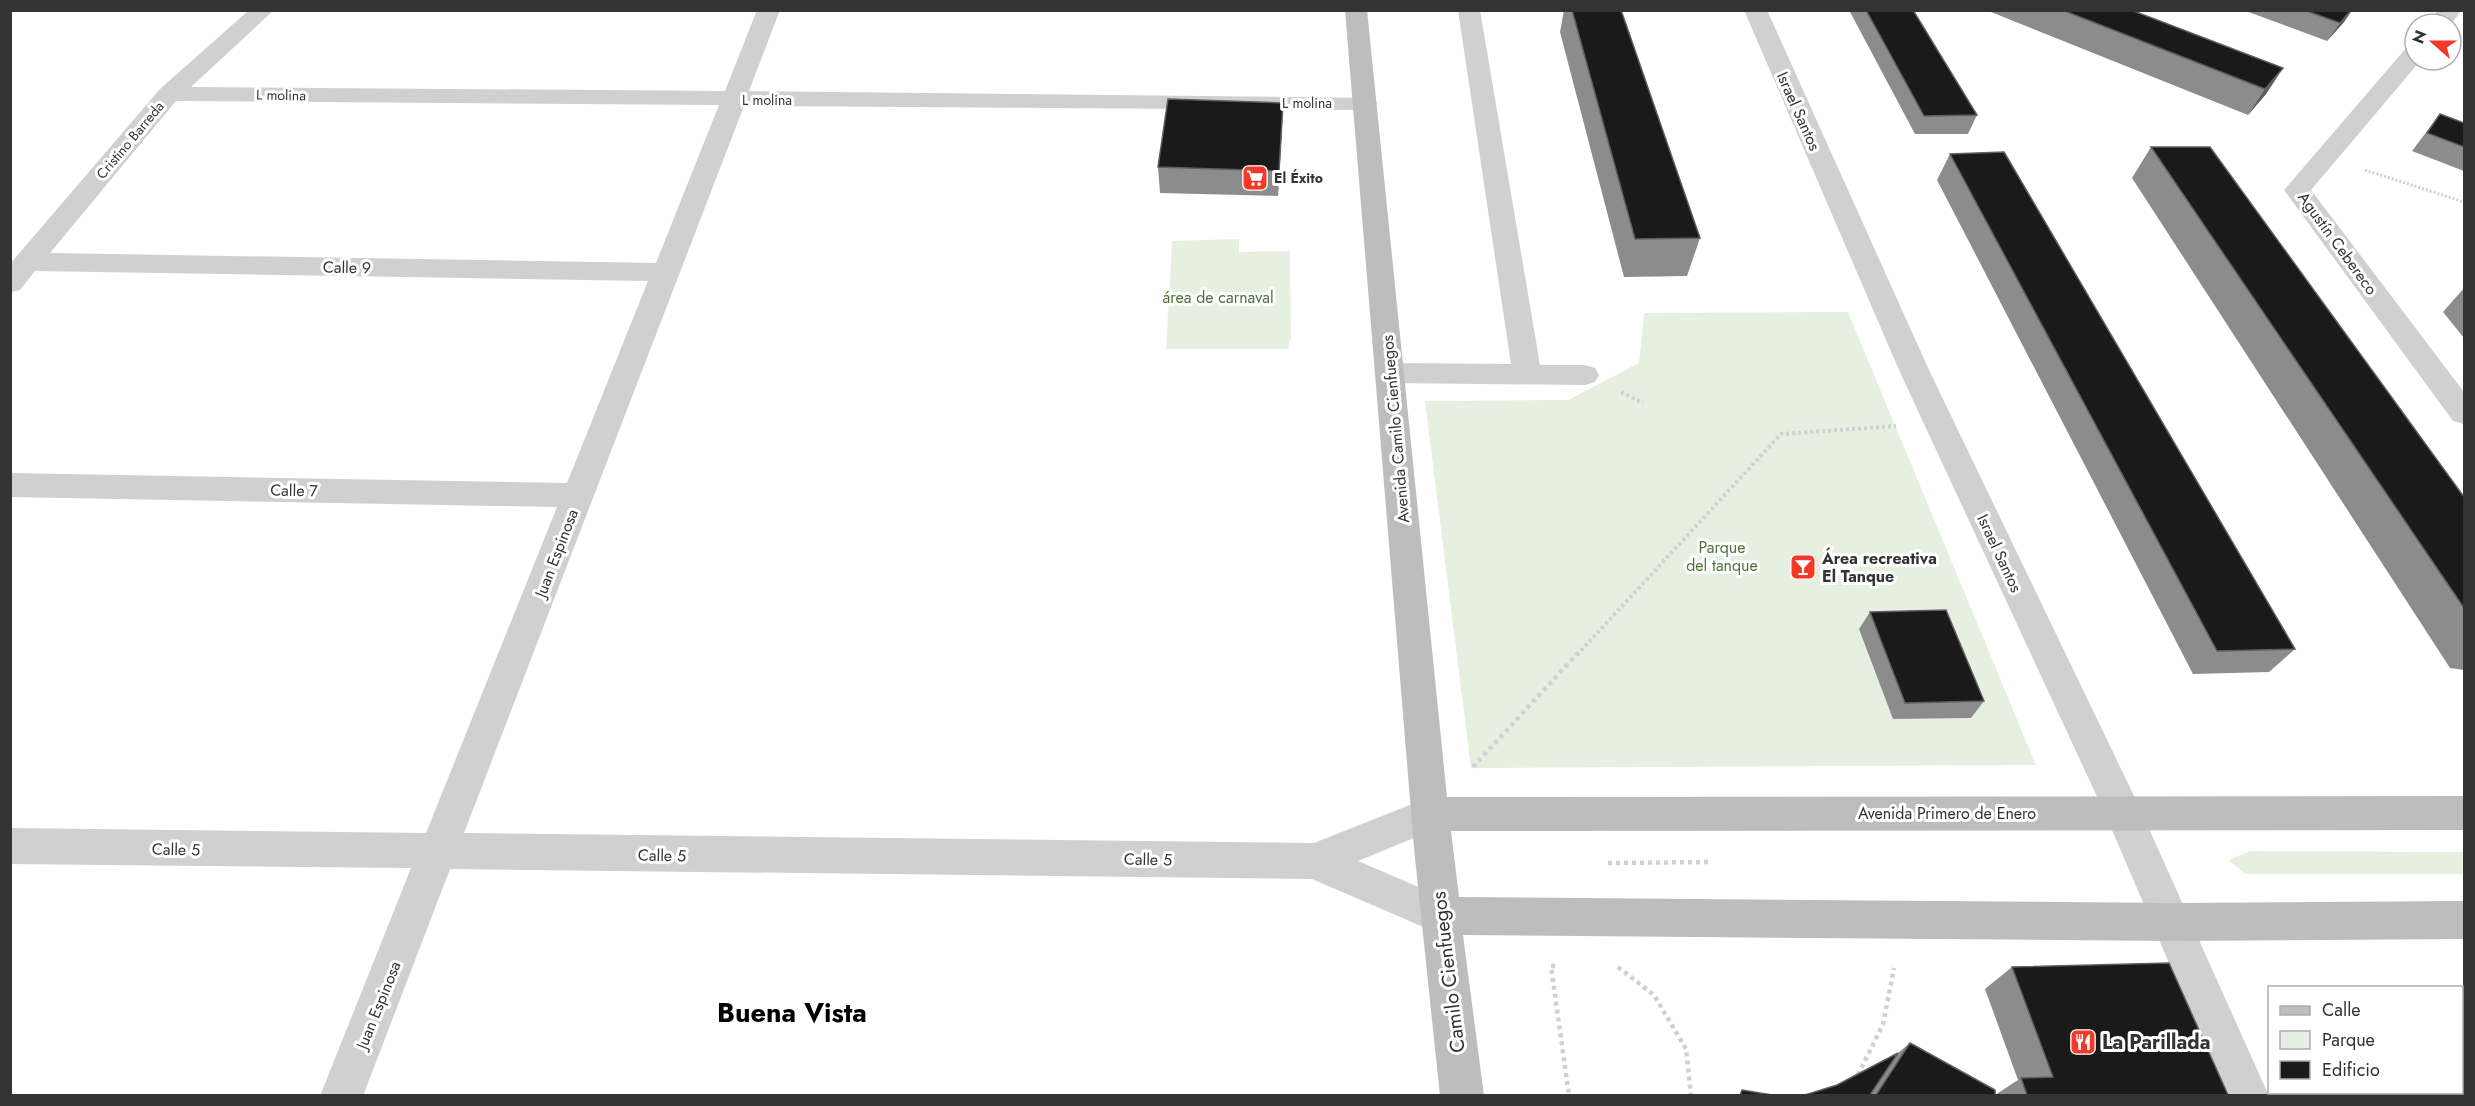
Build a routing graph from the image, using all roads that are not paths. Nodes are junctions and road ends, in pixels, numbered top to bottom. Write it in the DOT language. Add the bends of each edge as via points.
graph roads {
  1 [pos="263,10"];
  2 [pos="769,10"];
  3 [pos="1356,10"];
  4 [pos="1468,10"];
  5 [pos="1755,10"];
  6 [pos="2403,66"];
  7 [pos="169,93"];
  8 [pos="734,100"];
  9 [pos="1365,103"];
  10 [pos="19,272"];
  11 [pos="666,272"];
  12 [pos="1389,373"];
  13 [pos="1527,374"];
  14 [pos="1585,375"];
  15 [pos="2464,413"];
  16 [pos="10,485"];
  17 [pos="578,495"];
  18 [pos="2464,813"];
  19 [pos="2124,814"];
  20 [pos="1431,831"];
  21 [pos="10,846"];
  22 [pos="439,853"];
  23 [pos="1314,861"];
  24 [pos="1442,916"];
  25 [pos="2464,920"];
  26 [pos="2172,922"];
  27 [pos="341,1095"];
  28 [pos="1462,1095"];
  29 [pos="2248,1095"];
  1 -- 7 [label="street, Cristino Barreda"];
  2 -- 8 [label="street, Juan Espinosa"];
  3 -- 9 [label="street, Avenida Camilo Cienfuegos"];
  4 -- 13 [label="lane"];
  5 -- 19 [label="street, Israel Santos" via="1938,423"];
  6 -- 15 [label="street, Agustín Cebereco" via="2297,190"];
  7 -- 8 [label="street, L molina"];
  7 -- 10 [label="street, Cristino Barreda"];
  8 -- 9 [label="street, L molina"];
  8 -- 11 [label="street, Juan Espinosa"];
  9 -- 12 [label="street, Avenida Camilo Cienfuegos"];
  10 -- 11 [label="street, Calle 9"];
  11 -- 17 [label="street, Juan Espinosa"];
  12 -- 13 [label="lane"];
  12 -- 20 [label="street, Avenida Camilo Cienfuegos"];
  13 -- 14 [label="lane"];
  16 -- 17 [label="street, Calle 7"];
  17 -- 22 [label="street, Juan Espinosa"];
  18 -- 19 [label="street, Avenida Primero de Enero"];
  19 -- 20 [label="street, Avenida Primero de Enero"];
  19 -- 26 [label="street, Israel Santos"];
  20 -- 23 [label="street, Calle 5"];
  20 -- 24 [label="street, Camilo Cienfuegos"];
  21 -- 22 [label="street, Calle 5"];
  22 -- 23 [label="street, Calle 5"];
  22 -- 27 [label="street, Juan Espinosa"];
  23 -- 24 [label="street, Calle 5"];
  24 -- 26 [label="street"];
  24 -- 28 [label="street, Camilo Cienfuegos"];
  25 -- 26 [label="street"];
  26 -- 29 [label="street, Israel Santos"];
}
